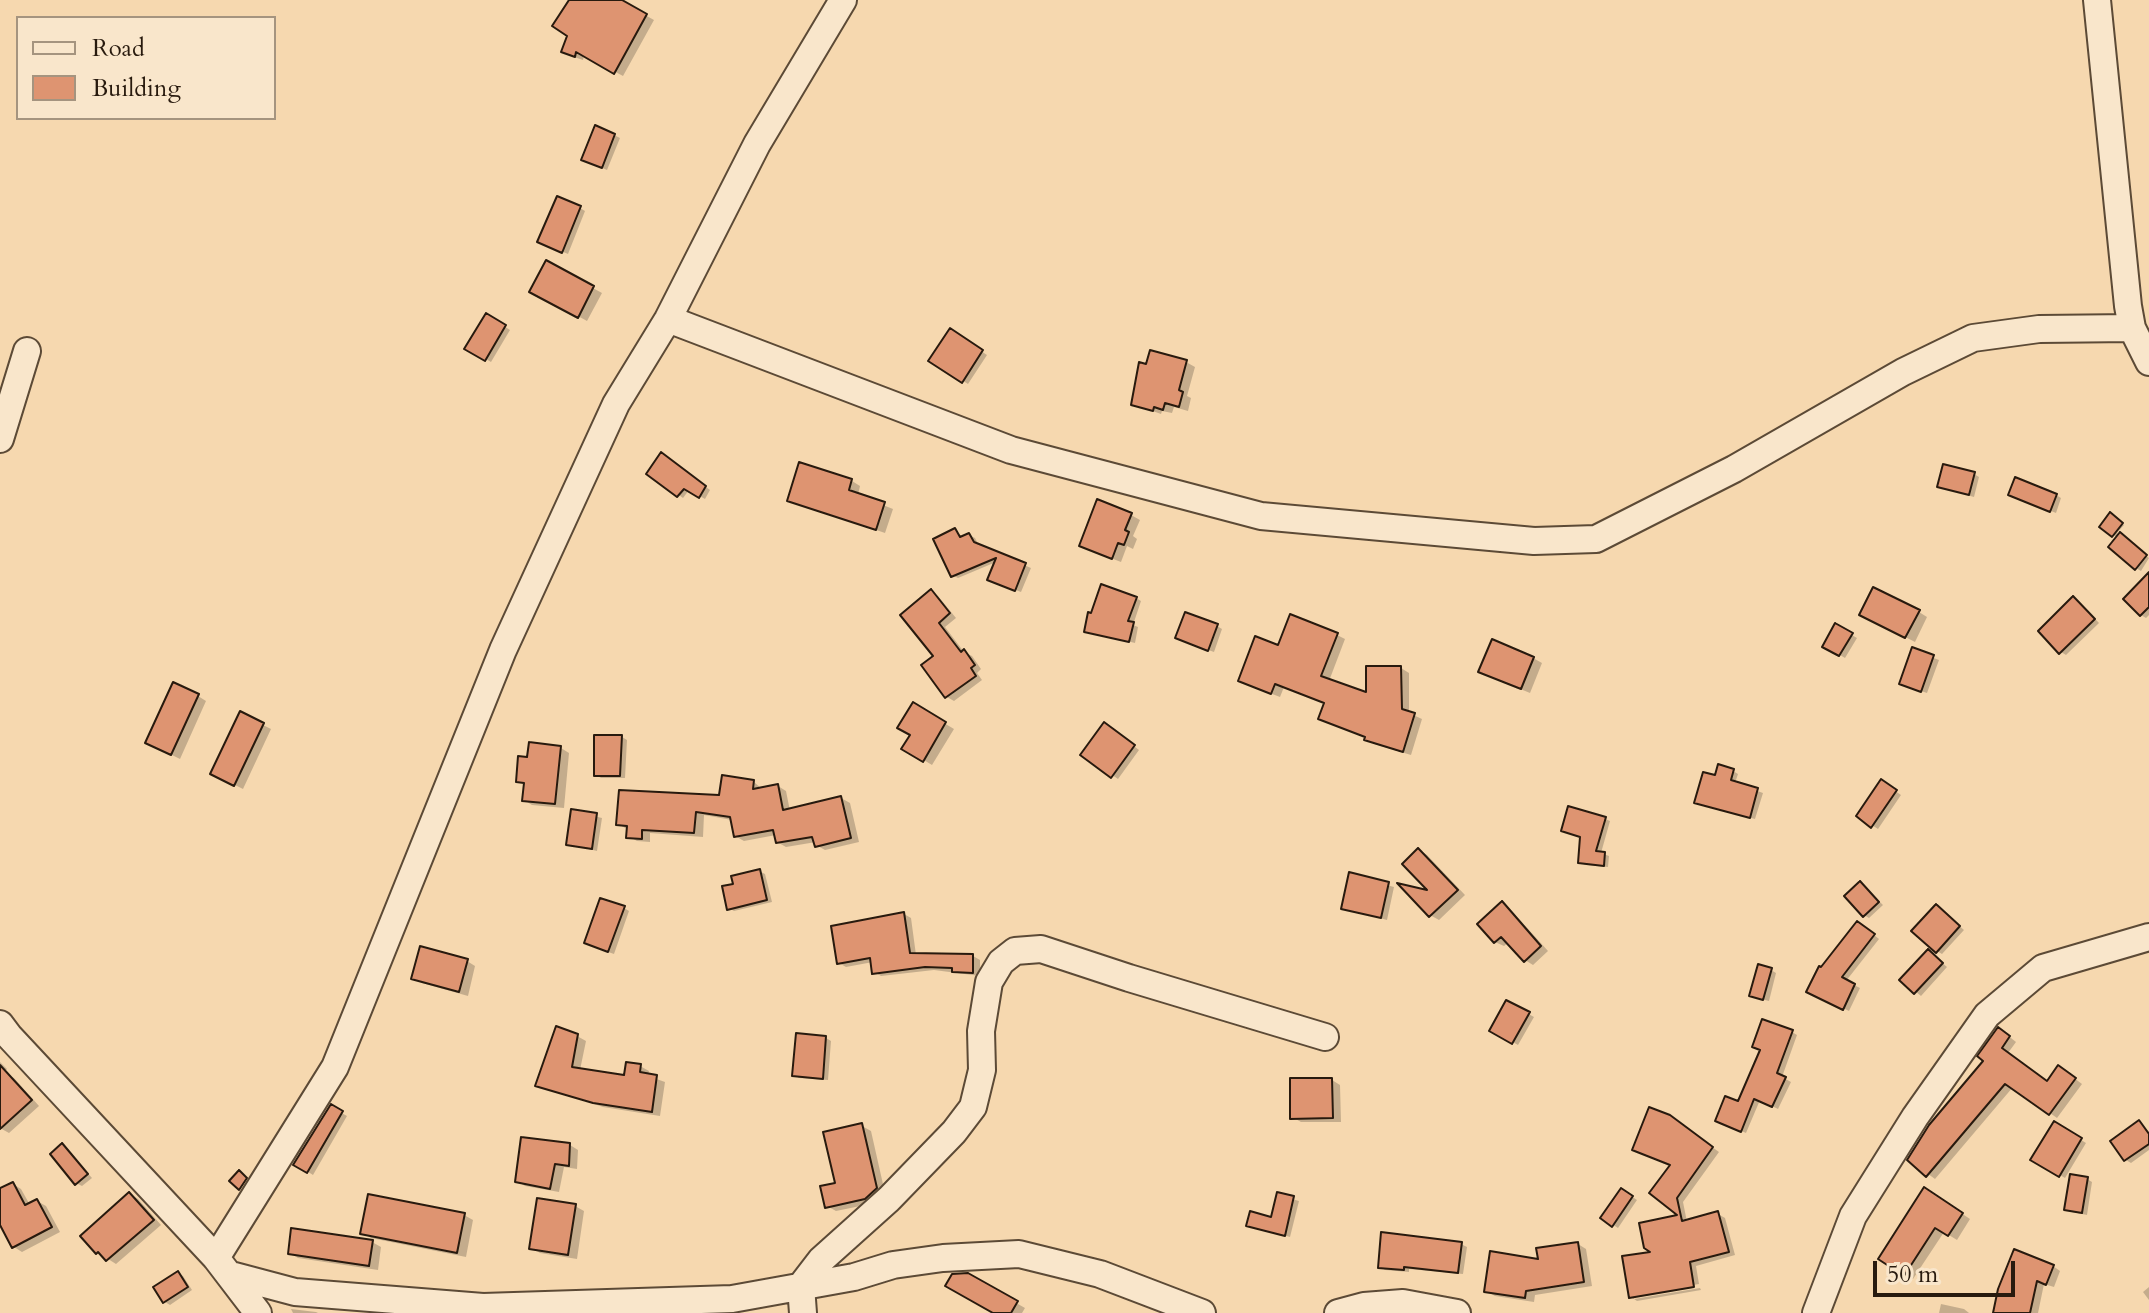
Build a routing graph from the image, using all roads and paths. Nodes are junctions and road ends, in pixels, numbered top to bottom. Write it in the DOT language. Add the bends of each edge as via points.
graph roads {
  1 [pos="843,0"];
  2 [pos="2097,0"];
  3 [pos="668,319"];
  4 [pos="2132,328"];
  5 [pos="27,351"];
  6 [pos="2149,362"];
  7 [pos="0,439"];
  8 [pos="2149,937"];
  9 [pos="0,1024"];
  10 [pos="1325,1037"];
  11 [pos="224,1267"];
  12 [pos="801,1286"];
  13 [pos="258,1313"];
  14 [pos="803,1313"];
  15 [pos="1202,1313"];
  16 [pos="1338,1313"];
  17 [pos="1457,1313"];
  18 [pos="1816,1313"];
  1 -- 3 [label="street" via="757,144"];
  2 -- 4 [label="street"];
  3 -- 4 [label="street" via="1011,450 1261,516 1534,541 1596,539 1973,338 2039,329"];
  3 -- 11 [label="street" via="616,404 503,650 335,1067"];
  4 -- 6 [label="street"];
  5 -- 7 [label="street"];
  8 -- 18 [label="street" via="2043,968 1987,1015 1853,1216"];
  9 -- 11 [label="street"];
  10 -- 12 [label="street" via="1041,949 1015,951 989,982 981,1031 982,1070 973,1107"];
  11 -- 12 [label="street" via="295,1292 483,1307 732,1299"];
  11 -- 13 [label="street"];
  12 -- 14 [label="street"];
  12 -- 15 [label="street" via="893,1265 1019,1254 1100,1274"];
  16 -- 17 [label="street" via="1403,1303"];
}
